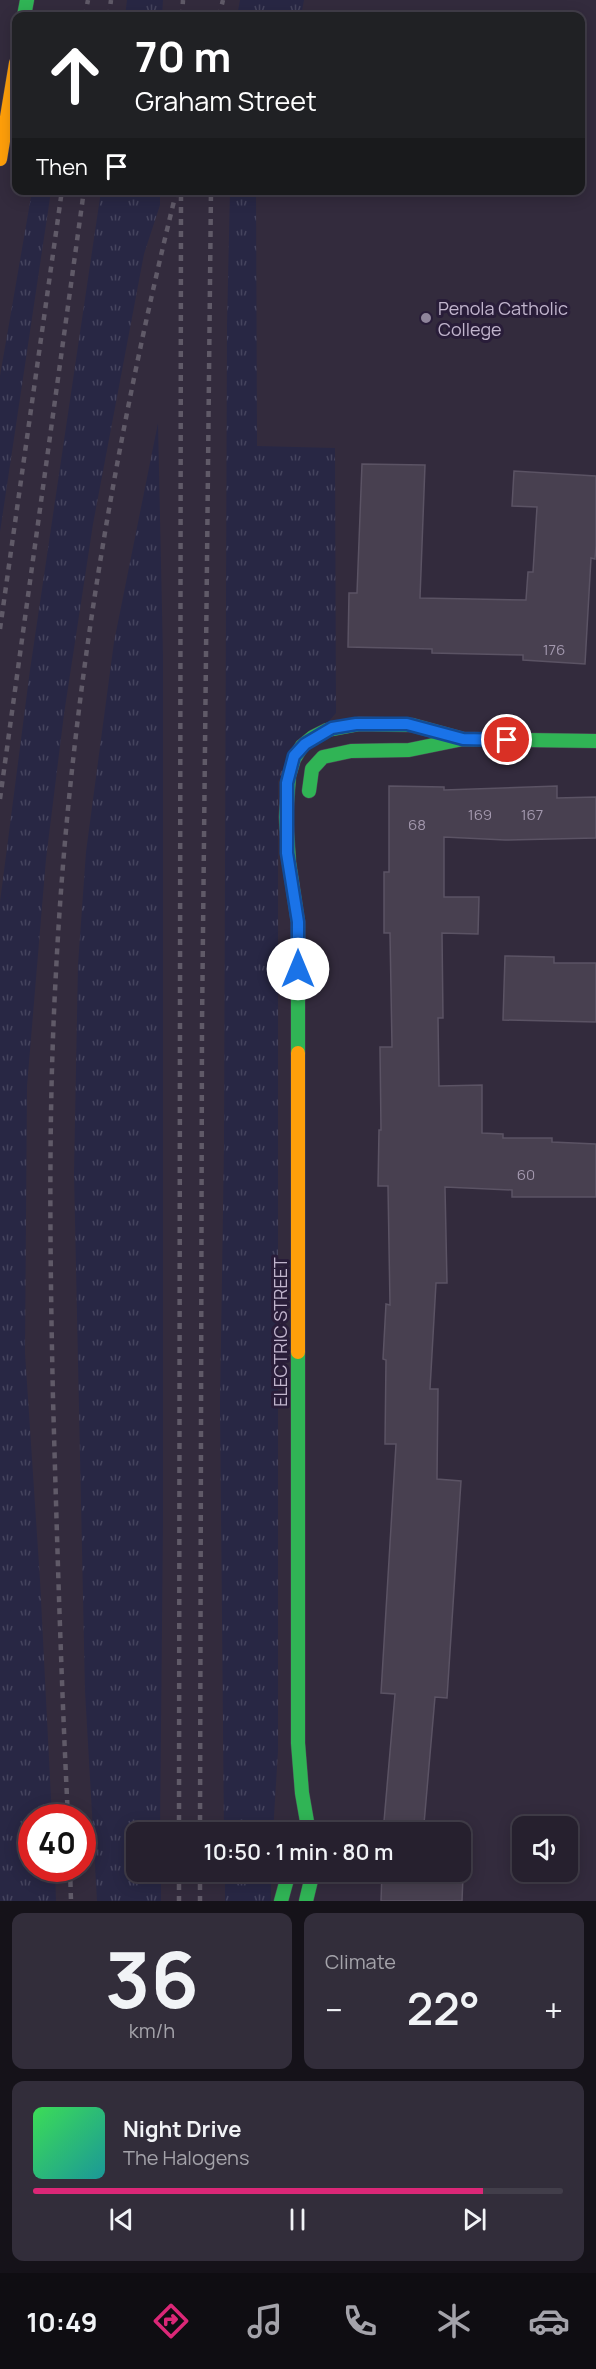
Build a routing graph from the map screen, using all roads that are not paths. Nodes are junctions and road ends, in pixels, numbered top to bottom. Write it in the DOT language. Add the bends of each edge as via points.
graph roads {
  1 [pos="12,87"];
  2 [pos="0,159"];
  3 [pos="463,739"];
  4 [pos="596,741"];
  5 [pos="309,810"];
  6 [pos="305,875"];
  7 [pos="298,922"];
  8 [pos="298,1743"];
  9 [pos="289,1805"];
  10 [pos="307,1822"];
  11 [pos="286,1882"];
  12 [pos="311,1882"];
  13 [pos="281,1901"];
  14 [pos="306,1901"];
  1 -- 2 [label="street"];
  3 -- 4 [label="street"];
  3 -- 5 [label="street" via="409,750 351,751 323,758 309,778"];
  3 -- 7 [label="street, ELECTRIC STREET" via="407,724 356,724 332,728 305,744 294,756 287,783 287,853"];
  6 -- 7 [label="street, ELECTRIC STREET"];
  7 -- 8 [label="street, ELECTRIC STREET"];
  8 -- 9 [label="street, ELECTRIC STREET"];
  8 -- 10 [label="street, ELECTRIC STREET"];
  11 -- 13 [label="street"];
  12 -- 14 [label="street"];
}
